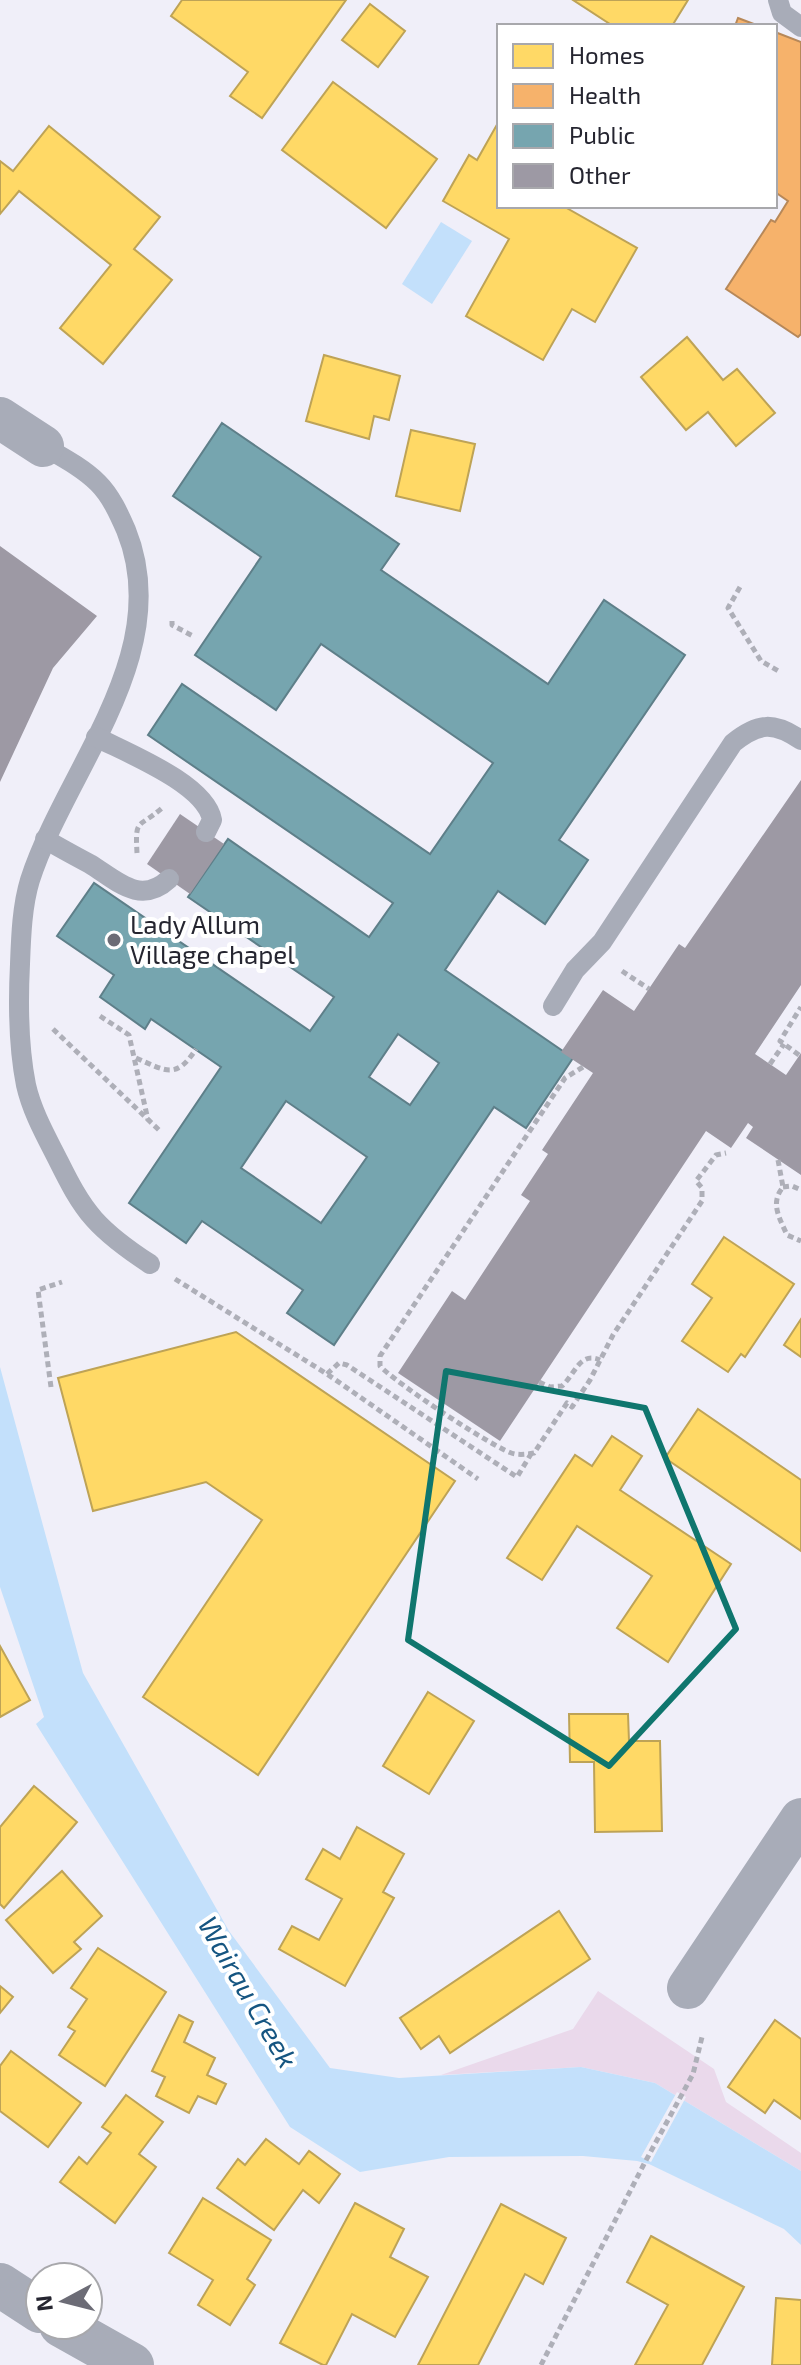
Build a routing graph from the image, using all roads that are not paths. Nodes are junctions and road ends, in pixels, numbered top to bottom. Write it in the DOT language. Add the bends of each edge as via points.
graph roads {
  1 [pos="778,0"];
  2 [pos="801,27"];
  3 [pos="0,418"];
  4 [pos="43,446"];
  5 [pos="96,737"];
  6 [pos="801,740"];
  7 [pos="206,832"];
  8 [pos="45,839"];
  9 [pos="169,879"];
  10 [pos="553,1006"];
  11 [pos="150,1264"];
  12 [pos="801,1819"];
  13 [pos="688,1988"];
  14 [pos="0,2285"];
  15 [pos="24,2301"];
  16 [pos="89,2341"];
  17 [pos="132,2365"];
  1 -- 2 [label="lane" via="782,13"];
  3 -- 4 [label="street"];
  4 -- 5 [label="lane" via="98,483 119,515 138,565 137,622 130,655"];
  5 -- 7 [label="lane" via="169,775 204,802 212,820"];
  5 -- 8 [label="lane"];
  6 -- 10 [label="lane" via="772,725 733,743 602,942 575,970"];
  8 -- 9 [label="lane" via="135,890 154,890"];
  8 -- 11 [label="lane" via="29,884 21,937 19,1034 26,1087 82,1204 103,1229"];
  12 -- 13 [label="street"];
  14 -- 15 [label="street"];
  16 -- 17 [label="street"];
}
